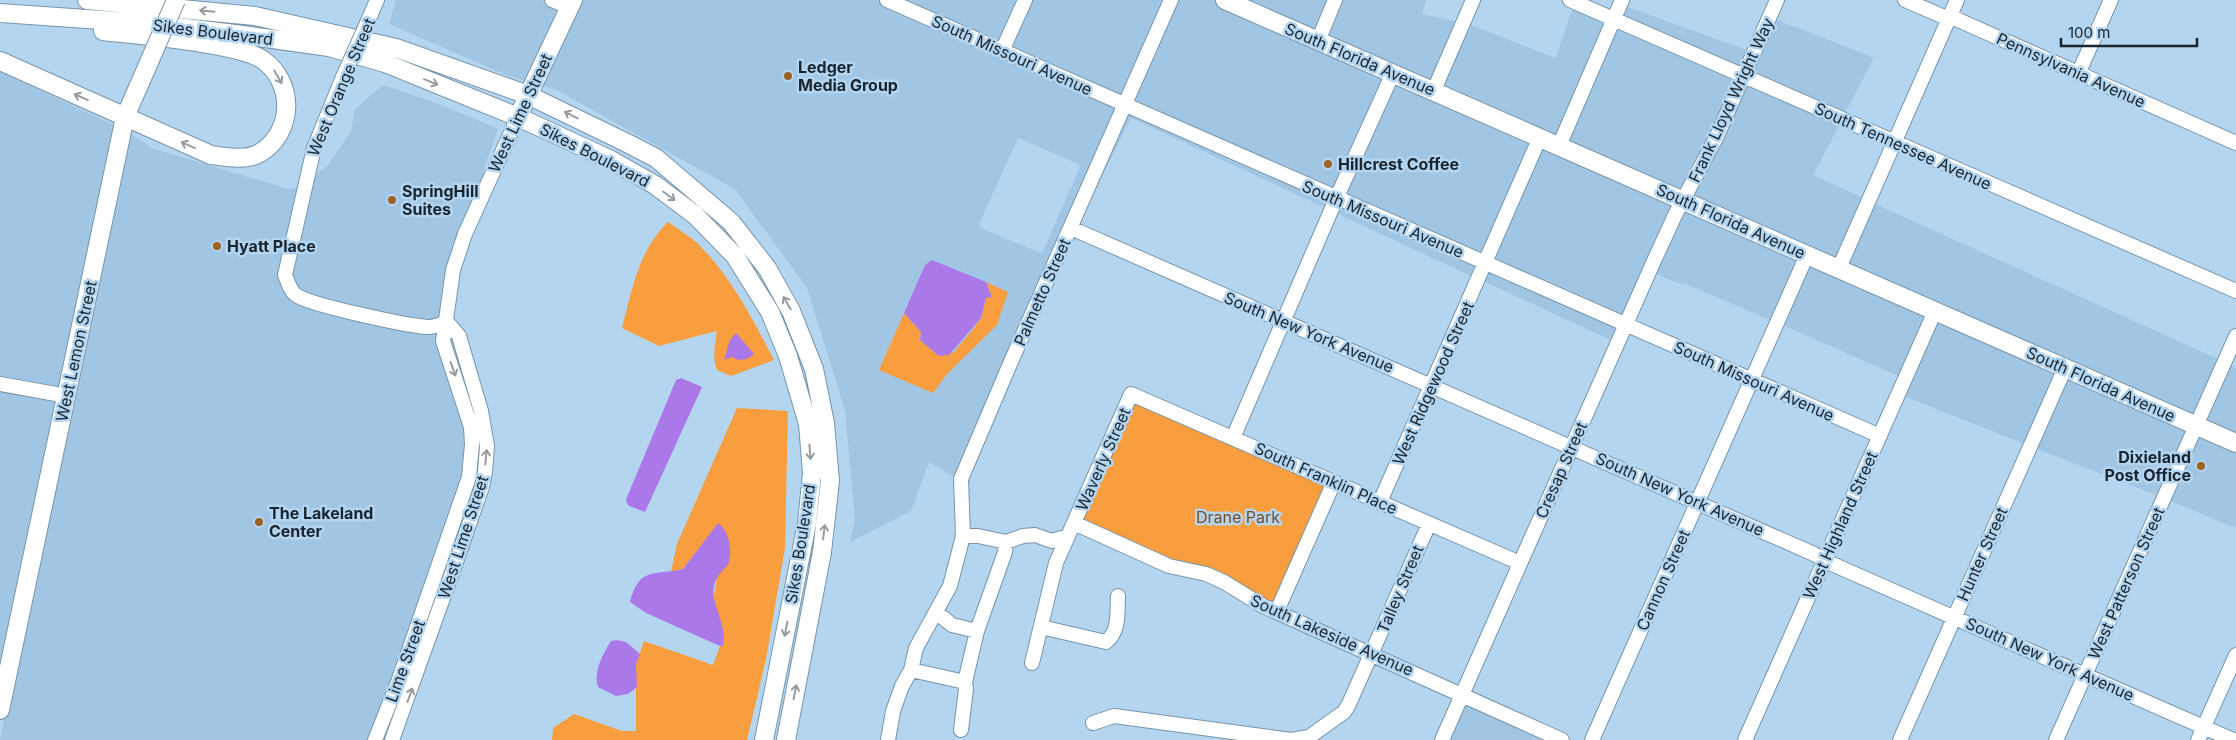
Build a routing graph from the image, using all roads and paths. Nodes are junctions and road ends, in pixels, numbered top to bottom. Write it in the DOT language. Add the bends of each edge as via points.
graph roads {
  1 [pos="87,0"];
  2 [pos="157,0"];
  3 [pos="176,0"];
  4 [pos="377,0"];
  5 [pos="552,0"];
  6 [pos="887,0"];
  7 [pos="1025,0"];
  8 [pos="1171,0"];
  9 [pos="1225,0"];
  10 [pos="1335,0"];
  11 [pos="1473,0"];
  12 [pos="1570,0"];
  13 [pos="1622,0"];
  14 [pos="1777,0"];
  15 [pos="1905,0"];
  16 [pos="1957,0"];
  17 [pos="2111,0"];
  18 [pos="111,2"];
  19 [pos="571,4"];
  20 [pos="0,13"];
  21 [pos="18,15"];
  22 [pos="1948,19"];
  23 [pos="1614,20"];
  24 [pos="1318,41"];
  25 [pos="1002,51"];
  26 [pos="0,61"];
  27 [pos="1394,73"];
  28 [pos="2078,74"];
  29 [pos="1743,76"];
  30 [pos="1434,90"];
  31 [pos="528,95"];
  32 [pos="1125,106"];
  33 [pos="125,117"];
  34 [pos="518,117"];
  35 [pos="1540,137"];
  36 [pos="1894,142"];
  37 [pos="2236,143"];
  38 [pos="1559,146"];
  39 [pos="1336,199"];
  40 [pos="1684,201"];
  41 [pos="1071,228"];
  42 [pos="1807,254"];
  43 [pos="1485,263"];
  44 [pos="1839,268"];
  45 [pos="748,273"];
  46 [pos="2236,292"];
  47 [pos="1935,311"];
  48 [pos="1284,321"];
  49 [pos="447,322"];
  50 [pos="1625,324"];
  51 [pos="2236,336"];
  52 [pos="811,362"];
  53 [pos="2065,368"];
  54 [pos="793,370"];
  55 [pos="1752,380"];
  56 [pos="0,384"];
  57 [pos="1432,386"];
  58 [pos="1131,394"];
  59 [pos="67,396"];
  60 [pos="2195,426"];
  61 [pos="1880,436"];
  62 [pos="1233,438"];
  63 [pos="2236,443"];
  64 [pos="827,446"];
  65 [pos="1571,446"];
  66 [pos="1334,482"];
  67 [pos="1380,502"];
  68 [pos="1698,502"];
  69 [pos="1429,524"];
  70 [pos="1071,530"];
  71 [pos="964,536"];
  72 [pos="1006,542"];
  73 [pos="1826,560"];
  74 [pos="1520,564"];
  75 [pos="1118,596"];
  76 [pos="1277,610"];
  77 [pos="936,612"];
  78 [pos="1954,617"];
  79 [pos="1041,627"];
  80 [pos="977,631"];
  81 [pos="1372,654"];
  82 [pos="2236,655"];
  83 [pos="1032,663"];
  84 [pos="4,668"];
  85 [pos="911,670"];
  86 [pos="2085,675"];
  87 [pos="965,682"];
  88 [pos="1462,694"];
  89 [pos="0,710"];
  90 [pos="1093,723"];
  91 [pos="961,730"];
  92 [pos="2201,734"];
  93 [pos="375,740"];
  94 [pos="392,740"];
  95 [pos="764,740"];
  96 [pos="786,740"];
  97 [pos="888,740"];
  98 [pos="1442,740"];
  99 [pos="1562,740"];
  100 [pos="1592,740"];
  101 [pos="1746,740"];
  102 [pos="1900,740"];
  103 [pos="2056,740"];
  104 [pos="2233,740"];
  1 -- 18 [label="main road, Sikes Boulevard"];
  2 -- 18 [label="main road"];
  3 -- 33 [label="main road, West Lemon Street, bridge"];
  4 -- 49 [label="street, West Orange Street, bridge" via="314,148 285,275 297,296 348,311 428,327"];
  5 -- 19 [label="street"];
  6 -- 25 [label="street, South Missouri Avenue"];
  7 -- 25 [label="street"];
  8 -- 32 [label="street, Palmetto Street"];
  9 -- 24 [label="main road, South Florida Avenue"];
  10 -- 24 [label="street"];
  11 -- 30 [label="street"];
  12 -- 23 [label="street, South Tennessee Avenue"];
  13 -- 23 [label="street"];
  14 -- 29 [label="street, Frank Lloyd Wright Way"];
  15 -- 22 [label="street, Pennsylvania Avenue"];
  16 -- 22 [label="street"];
  17 -- 28 [label="street"];
  31 -- 18 [label="main road, Sikes Boulevard, one-way" via="396,48 330,31 255,16"];
  19 -- 31 [label="main road, West Lime Street"];
  20 -- 21 [label="main road, Sikes Boulevard"];
  21 -- 33 [label="main road, one-way" via="76,27 239,50 262,59 279,74 286,95 286,114 276,138 258,154 235,159 211,155"];
  21 -- 34 [label="main road, Sikes Boulevard, one-way" via="144,23 329,48 386,63"];
  22 -- 28 [label="street, Pennsylvania Avenue"];
  22 -- 36 [label="street"];
  23 -- 29 [label="street, South Tennessee Avenue"];
  23 -- 38 [label="street"];
  24 -- 27 [label="main road, South Florida Avenue"];
  25 -- 32 [label="street, South Missouri Avenue"];
  33 -- 26 [label="main road, one-way"];
  27 -- 30 [label="main road, South Florida Avenue"];
  27 -- 39 [label="street"];
  28 -- 37 [label="street, Pennsylvania Avenue"];
  29 -- 36 [label="street, South Tennessee Avenue"];
  29 -- 40 [label="street, Frank Lloyd Wright Way"];
  30 -- 35 [label="main road, South Florida Avenue"];
  31 -- 34 [label="main road, West Lime Street"];
  52 -- 31 [label="main road, Sikes Boulevard, one-way" via="792,310 731,222 656,158"];
  32 -- 39 [label="street, South Missouri Avenue"];
  32 -- 41 [label="street, Palmetto Street"];
  33 -- 59 [label="main road, West Lemon Street"];
  34 -- 45 [label="main road, Sikes Boulevard, one-way" via="611,160 655,185 695,215"];
  34 -- 49 [label="street, West Lime Street" via="465,234 453,270"];
  35 -- 38 [label="main road, South Florida Avenue"];
  35 -- 43 [label="street, West Ridgewood Street"];
  36 -- 44 [label="street"];
  36 -- 46 [label="street, South Tennessee Avenue"];
  38 -- 40 [label="main road, South Florida Avenue"];
  39 -- 43 [label="street, South Missouri Avenue"];
  39 -- 48 [label="street"];
  40 -- 42 [label="main road, South Florida Avenue"];
  40 -- 50 [label="street, Cresap Street"];
  41 -- 48 [label="street, South New York Avenue"];
  41 -- 71 [label="street, Palmetto Street" via="961,480"];
  42 -- 44 [label="main road, South Florida Avenue"];
  42 -- 55 [label="street, Cannon Street"];
  43 -- 50 [label="street, South Missouri Avenue"];
  43 -- 57 [label="street, West Ridgewood Street"];
  44 -- 47 [label="main road, South Florida Avenue"];
  45 -- 52 [label="main road" via="756,276 794,345"];
  45 -- 54 [label="main road, Sikes Boulevard" via="770,312"];
  47 -- 53 [label="main road, South Florida Avenue"];
  47 -- 61 [label="street, West Highland Street"];
  48 -- 57 [label="street, South New York Avenue"];
  48 -- 62 [label="street"];
  49 -- 93 [label="street, Lime Street, one-way" via="443,340 471,427 471,468"];
  94 -- 49 [label="street, West Lime Street, one-way" via="485,472 487,446 481,411 459,336"];
  50 -- 55 [label="street, South Missouri Avenue"];
  50 -- 65 [label="street, Cresap Street"];
  51 -- 60 [label="street, West Patterson Street"];
  52 -- 64 [label="main road, Sikes Boulevard"];
  53 -- 60 [label="main road, South Florida Avenue"];
  53 -- 78 [label="street, Hunter Street"];
  54 -- 64 [label="main road" via="808,388"];
  54 -- 95 [label="main road, Sikes Boulevard, one-way" via="808,424 812,472 807,524"];
  55 -- 61 [label="street, South Missouri Avenue"];
  55 -- 68 [label="street, Cannon Street"];
  56 -- 59 [label="street"];
  57 -- 65 [label="street, South New York Avenue"];
  57 -- 67 [label="street, West Ridgewood Street"];
  58 -- 62 [label="street, South Franklin Place"];
  58 -- 70 [label="street, Waverly Street"];
  59 -- 84 [label="main road, West Lemon Street"];
  60 -- 63 [label="main road, South Florida Avenue"];
  60 -- 86 [label="street, West Patterson Street"];
  61 -- 73 [label="street, West Highland Street"];
  62 -- 66 [label="street, South Franklin Place"];
  96 -- 64 [label="main road, Sikes Boulevard, one-way" via="822,552 830,481"];
  65 -- 68 [label="street, South New York Avenue"];
  65 -- 74 [label="street, Cresap Street"];
  66 -- 67 [label="street, South Franklin Place"];
  66 -- 76 [label="street"];
  67 -- 69 [label="street, South Franklin Place"];
  68 -- 73 [label="street, South New York Avenue"];
  68 -- 100 [label="street, Cannon Street"];
  69 -- 74 [label="street, South Franklin Place"];
  69 -- 81 [label="street, Talley Street"];
  70 -- 72 [label="street" via="1052,541 1035,535"];
  70 -- 76 [label="street, South Lakeside Avenue" via="1169,566 1206,574 1263,606"];
  70 -- 79 [label="street, Waverly Street" via="1054,571"];
  71 -- 72 [label="street"];
  71 -- 77 [label="street" via="950,586"];
  72 -- 80 [label="street"];
  73 -- 78 [label="street, South New York Avenue"];
  73 -- 101 [label="street, West Highland Street"];
  74 -- 88 [label="street, Cresap Street"];
  75 -- 79 [label="street" via="1117,626 1106,642"];
  76 -- 81 [label="street, South Lakeside Avenue"];
  77 -- 80 [label="street" via="952,625"];
  77 -- 85 [label="street" via="916,648"];
  78 -- 86 [label="street, South New York Avenue"];
  78 -- 102 [label="street, Hunter Street"];
  79 -- 83 [label="street, Waverly Street"];
  80 -- 87 [label="street"];
  81 -- 88 [label="street, South Lakeside Avenue"];
  81 -- 90 [label="street, Talley Street" via="1344,712 1309,737 1301,739 1114,716"];
  82 -- 92 [label="street"];
  84 -- 89 [label="main road, West Lemon Street"];
  85 -- 87 [label="street"];
  85 -- 97 [label="street" via="893,711"];
  86 -- 92 [label="street, South New York Avenue"];
  86 -- 103 [label="street, West Patterson Street"];
  87 -- 91 [label="street"];
  88 -- 98 [label="street, Cresap Street"];
  88 -- 99 [label="street, South Lakeside Avenue"];
  92 -- 104 [label="street, South New York Avenue"];
}
